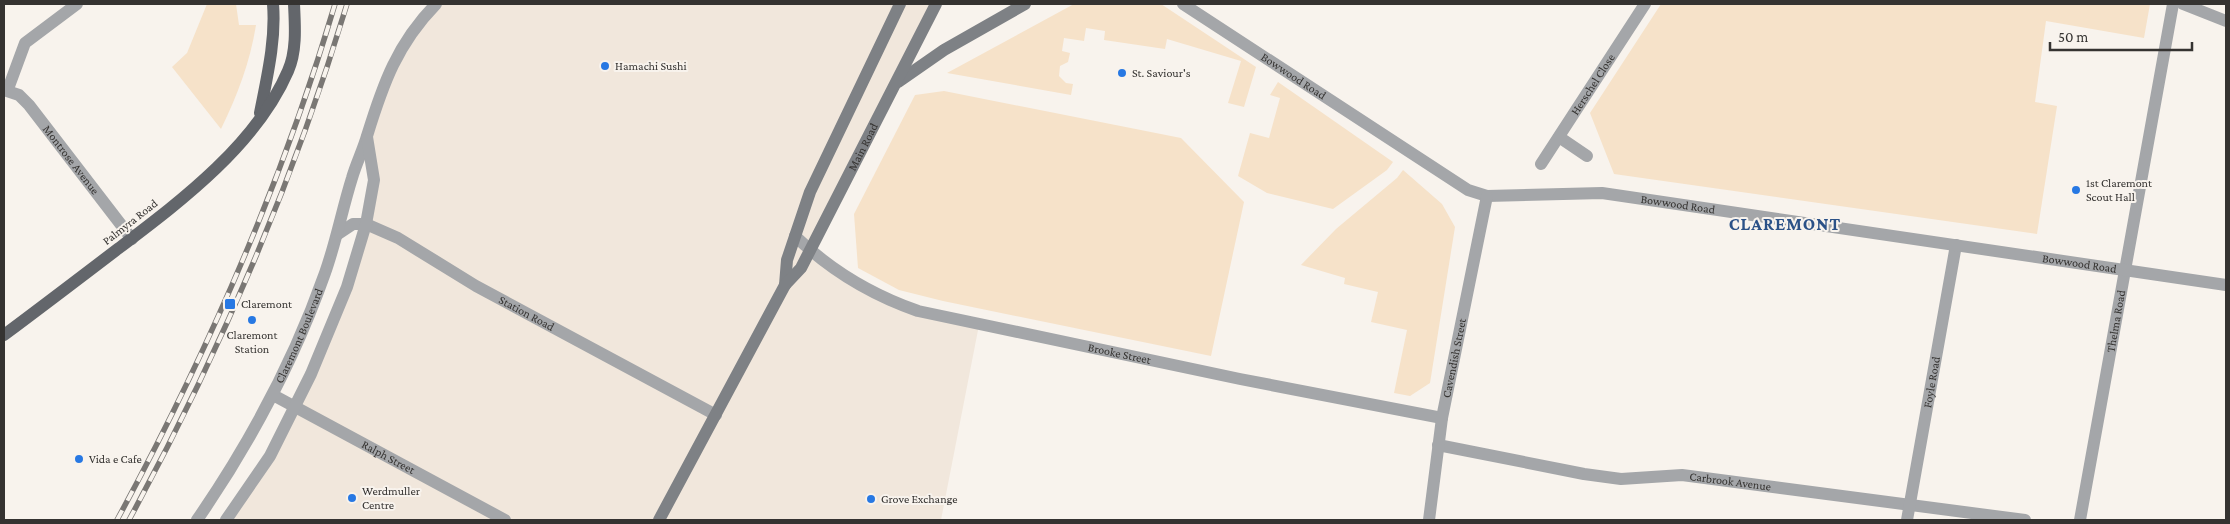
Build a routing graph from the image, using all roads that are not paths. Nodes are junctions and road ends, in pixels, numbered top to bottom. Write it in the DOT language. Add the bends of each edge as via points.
graph roads {
  1 [pos="77,4"];
  2 [pos="273,4"];
  3 [pos="294,4"];
  4 [pos="436,4"];
  5 [pos="900,4"];
  6 [pos="936,4"];
  7 [pos="1025,4"];
  8 [pos="1183,4"];
  9 [pos="1645,4"];
  10 [pos="2173,4"];
  11 [pos="2183,4"];
  12 [pos="2226,21"];
  13 [pos="896,83"];
  14 [pos="6,90"];
  15 [pos="259,118"];
  16 [pos="367,137"];
  17 [pos="1559,137"];
  18 [pos="1587,156"];
  19 [pos="1542,164"];
  20 [pos="1487,196"];
  21 [pos="366,224"];
  22 [pos="338,234"];
  23 [pos="795,236"];
  24 [pos="132,239"];
  25 [pos="1956,245"];
  26 [pos="810,251"];
  27 [pos="2124,270"];
  28 [pos="785,284"];
  29 [pos="2226,285"];
  30 [pos="4,334"];
  31 [pos="272,396"];
  32 [pos="294,406"];
  33 [pos="716,415"];
  34 [pos="1442,418"];
  35 [pos="1438,445"];
  36 [pos="1910,504"];
  37 [pos="197,520"];
  38 [pos="226,520"];
  39 [pos="505,520"];
  40 [pos="659,520"];
  41 [pos="1429,520"];
  42 [pos="1907,520"];
  43 [pos="2025,520"];
  44 [pos="2080,520"];
  1 -- 14 [label="street" via="25,43"];
  2 -- 15 [label="main road, Palmyra Road" via="275,22"];
  3 -- 15 [label="main road, Palmyra Road" via="295,27 289,70"];
  4 -- 16 [label="street, Claremont Boulevard" via="407,40 391,67"];
  5 -- 23 [label="main road, Main Road" via="823,163"];
  6 -- 13 [label="main road, Main Road"];
  7 -- 13 [label="main road" via="944,50"];
  8 -- 20 [label="street, Bowwood Road" via="1468,190"];
  9 -- 17 [label="street, Herschel Close"];
  10 -- 27 [label="street, Thelma Road"];
  11 -- 12 [label="street"];
  13 -- 26 [label="main road, Main Road"];
  14 -- 24 [label="street, Montrose Avenue" via="19,95 29,105"];
  15 -- 24 [label="main road, Palmyra Road" via="242,142 205,180"];
  16 -- 21 [label="street, Claremont Boulevard" via="374,180"];
  16 -- 22 [label="street, Claremont Boulevard" via="351,179"];
  17 -- 18 [label="street"];
  17 -- 19 [label="street, Herschel Close"];
  20 -- 25 [label="street, Bowwood Road" via="1602,193"];
  20 -- 34 [label="street, Cavendish Street"];
  21 -- 22 [label="street" via="353,224"];
  21 -- 32 [label="street, Claremont Boulevard" via="347,287"];
  21 -- 33 [label="street, Station Road" via="398,238 476,286"];
  22 -- 31 [label="street, Claremont Boulevard" via="302,332"];
  23 -- 26 [label="street, Brooke Street"];
  23 -- 28 [label="main road, Main Road" via="787,260"];
  24 -- 30 [label="main road, Palmyra Road"];
  25 -- 27 [label="street, Bowwood Road"];
  25 -- 36 [label="street, Foyle Road"];
  26 -- 28 [label="main road, Main Road" via="801,268"];
  26 -- 34 [label="street, Brooke Street" via="830,267 883,297 918,311"];
  27 -- 29 [label="street, Bowwood Road"];
  27 -- 44 [label="street, Thelma Road"];
  28 -- 33 [label="main road, Main Road"];
  31 -- 32 [label="street, Ralph Street"];
  31 -- 37 [label="street, Claremont Boulevard"];
  32 -- 38 [label="street, Claremont Boulevard" via="270,456"];
  32 -- 39 [label="street, Ralph Street"];
  33 -- 40 [label="main road, Main Road"];
  34 -- 35 [label="street, Cavendish Street"];
  35 -- 36 [label="street, Carbrook Avenue" via="1621,479 1682,474"];
  35 -- 41 [label="street, Cavendish Street"];
  36 -- 42 [label="street, Foyle Road"];
  36 -- 43 [label="street, Carbrook Avenue"];
}
